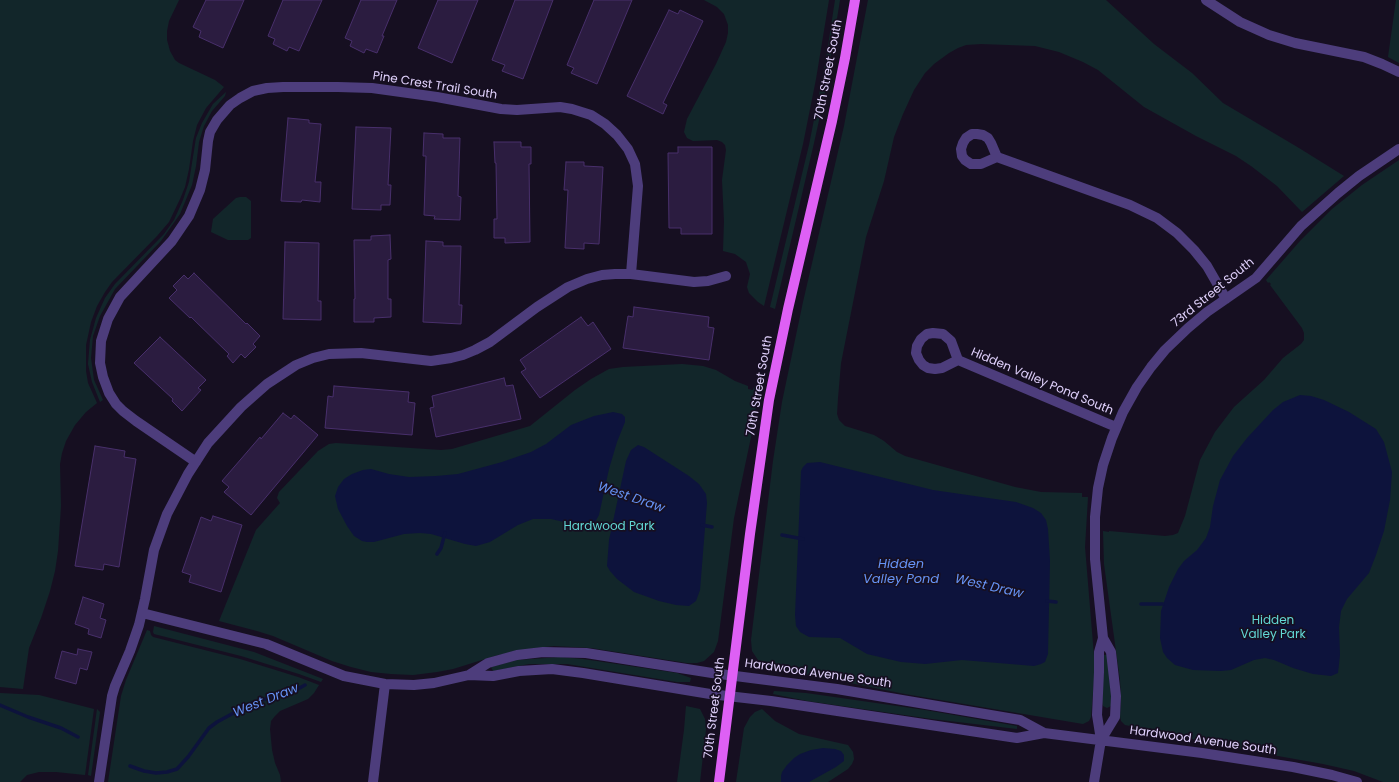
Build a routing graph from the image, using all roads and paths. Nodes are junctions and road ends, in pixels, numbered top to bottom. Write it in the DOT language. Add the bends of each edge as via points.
graph roads {
  1 [pos="855,0"];
  2 [pos="1206,0"];
  3 [pos="1399,72"];
  4 [pos="1399,149"];
  5 [pos="997,157"];
  6 [pos="632,274"];
  7 [pos="726,276"];
  8 [pos="1226,299"];
  9 [pos="958,360"];
  10 [pos="1116,427"];
  11 [pos="196,462"];
  12 [pos="142,613"];
  13 [pos="1104,638"];
  14 [pos="469,675"];
  15 [pos="733,675"];
  16 [pos="385,684"];
  17 [pos="730,696"];
  18 [pos="1044,732"];
  19 [pos="1101,740"];
  20 [pos="99,782"];
  21 [pos="373,782"];
  22 [pos="719,782"];
  23 [pos="1094,782"];
  24 [pos="1357,782"];
  1 -- 15 [label="main road, 70th Street South" via="832,121 772,383"];
  2 -- 3 [label="street" via="1240,22 1269,35 1290,42 1364,57"];
  4 -- 8 [label="street, 73rd Street South" via="1359,176 1326,203 1256,278"];
  5 -- 8 [label="street" via="1130,204 1164,222 1202,259"];
  6 -- 7 [label="street" via="694,282"];
  6 -- 11 [label="street" via="606,274 572,285 490,342 457,356 440,360 422,360 340,353 324,355 296,365 272,380 241,407"];
  6 -- 11 [label="street, Pine Crest Trail South" via="638,186 635,164 617,135 591,115 560,108 501,109 437,96 372,88 283,87 253,91 230,105 217,120 210,132 200,190 189,216 172,241 120,297 108,319 101,341 100,363 103,377 116,404 136,421"];
  8 -- 10 [label="street, 73rd Street South" via="1193,323 1157,359 1137,387"];
  9 -- 10 [label="street, Hidden Valley Pond South"];
  10 -- 13 [label="street, 73rd Street South" via="1103,465 1094,517 1095,559"];
  11 -- 12 [label="street" via="172,502 158,535"];
  12 -- 16 [label="street, Hardwood Avenue South" via="266,644 344,676"];
  12 -- 20 [label="street" via="112,696"];
  13 -- 19 [label="street, 73rd Street South" via="1099,652 1097,715"];
  13 -- 19 [label="street, 73rd Street South" via="1111,652 1116,702 1115,717"];
  14 -- 15 [label="street, Hardwood Avenue South" via="488,663 511,657 565,651"];
  14 -- 16 [label="street, Hardwood Avenue South" via="434,683"];
  14 -- 17 [label="street, Hardwood Avenue South" via="492,676 552,669"];
  15 -- 17 [label="main road, 70th Street South"];
  15 -- 18 [label="street, Hardwood Avenue South" via="837,689 1020,720"];
  16 -- 21 [label="street"];
  17 -- 18 [label="street, Hardwood Avenue South" via="1017,738"];
  17 -- 22 [label="main road, 70th Street South"];
  18 -- 19 [label="street, Hardwood Avenue South"];
  19 -- 23 [label="street"];
  19 -- 24 [label="street, Hardwood Avenue South" via="1293,767"];
}
